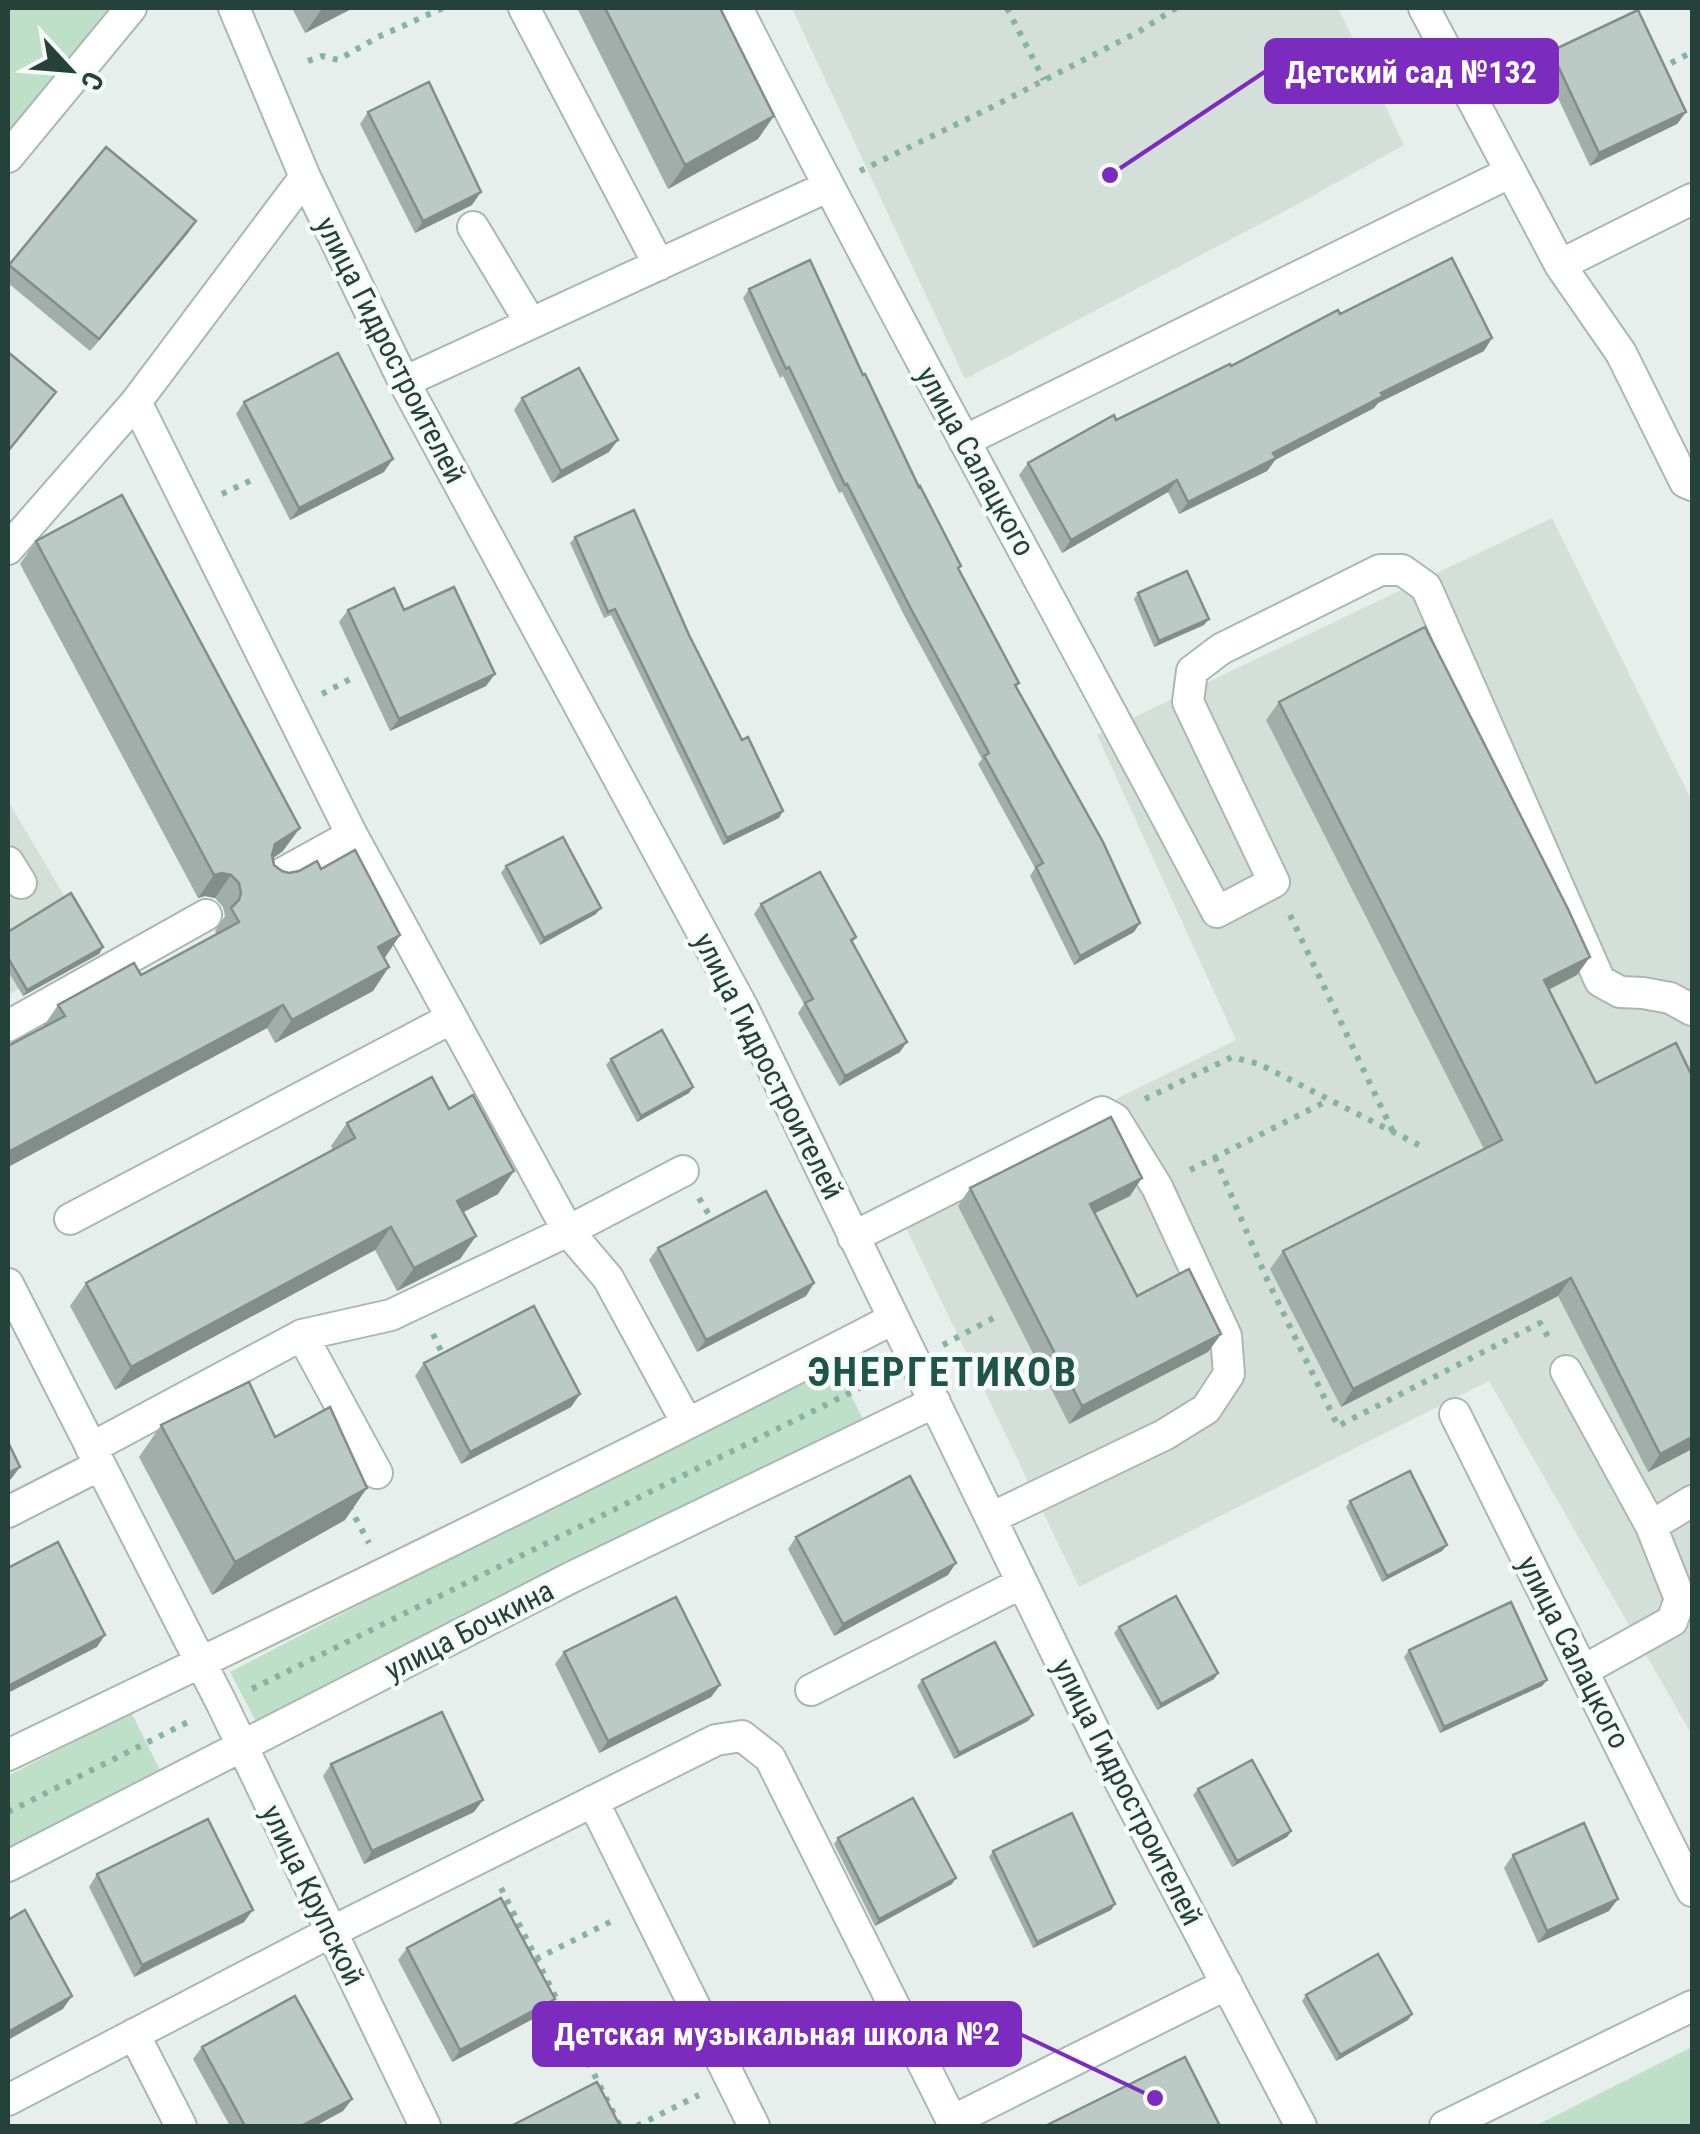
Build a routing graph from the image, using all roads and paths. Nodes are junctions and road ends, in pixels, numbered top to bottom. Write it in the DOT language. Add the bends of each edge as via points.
graph roads {
  1 [pos="131,8"];
  2 [pos="234,8"];
  3 [pos="443,8"];
  4 [pos="524,8"];
  5 [pos="736,8"];
  6 [pos="1007,8"];
  7 [pos="1176,8"];
  8 [pos="1424,8"];
  9 [pos="1692,52"];
  10 [pos="308,61"];
  11 [pos="1671,63"];
  12 [pos="1044,80"];
  13 [pos="8,157"];
  14 [pos="1511,172"];
  15 [pos="305,177"];
  16 [pos="827,186"];
  17 [pos="1692,199"];
  18 [pos="473,227"];
  19 [pos="659,265"];
  20 [pos="1560,265"];
  21 [pos="530,322"];
  22 [pos="404,382"];
  23 [pos="136,402"];
  24 [pos="964,441"];
  25 [pos="1692,485"];
  26 [pos="8,550"];
  27 [pos="352,835"];
  28 [pos="274,878"];
  29 [pos="1274,882"];
  30 [pos="206,915"];
  31 [pos="1692,1010"];
  32 [pos="452,1018"];
  33 [pos="8,1026"];
  34 [pos="1330,1100"];
  35 [pos="1110,1116"];
  36 [pos="1394,1132"];
  37 [pos="1418,1146"];
  38 [pos="683,1172"];
  39 [pos="70,1220"];
  40 [pos="568,1231"];
  41 [pos="853,1236"];
  42 [pos="8,1284"];
  43 [pos="999,1315"];
  44 [pos="893,1319"];
  45 [pos="302,1335"];
  46 [pos="936,1349"];
  47 [pos="860,1368"];
  48 [pos="896,1370"];
  49 [pos="1566,1370"];
  50 [pos="868,1384"];
  51 [pos="876,1398"];
  52 [pos="935,1402"];
  53 [pos="1455,1414"];
  54 [pos="687,1424"];
  55 [pos="96,1456"];
  56 [pos="377,1473"];
  57 [pos="342,1492"];
  58 [pos="1692,1501"];
  59 [pos="8,1512"];
  60 [pos="990,1518"];
  61 [pos="1650,1526"];
  62 [pos="372,1549"];
  63 [pos="1022,1582"];
  64 [pos="201,1663"];
  65 [pos="260,1670"];
  66 [pos="1584,1670"];
  67 [pos="267,1682"];
  68 [pos="251,1690"];
  69 [pos="810,1690"];
  70 [pos="272,1692"];
  71 [pos="173,1710"];
  72 [pos="202,1715"];
  73 [pos="180,1726"];
  74 [pos="185,1735"];
  75 [pos="241,1746"];
  76 [pos="8,1755"];
  77 [pos="593,1801"];
  78 [pos="8,1812"];
  79 [pos="485,1855"];
  80 [pos="8,1866"];
  81 [pos="1692,1890"];
  82 [pos="644,1905"];
  83 [pos="331,1932"];
  84 [pos="536,1959"];
  85 [pos="1226,1984"];
  86 [pos="1692,2006"];
  87 [pos="134,2034"];
  88 [pos="730,2079"];
  89 [pos="8,2100"];
  90 [pos="946,2124"];
  91 [pos="182,2126"];
  92 [pos="425,2126"];
  93 [pos="620,2126"];
  94 [pos="638,2126"];
  95 [pos="754,2126"];
  96 [pos="1301,2126"];
  97 [pos="1445,2126"];
  1 -- 13 [label="street"];
  2 -- 15 [label="street, улица Гидростроителей"];
  3 -- 10 [label="path" via="338,60"];
  4 -- 19 [label="street"];
  5 -- 16 [label="street, улица Салацкого"];
  6 -- 12 [label="path"];
  7 -- 12 [label="path"];
  8 -- 14 [label="street"];
  9 -- 11 [label="path"];
  12 -- 16 [label="path"];
  14 -- 20 [label="street"];
  14 -- 24 [label="street"];
  15 -- 22 [label="street, улица Гидростроителей"];
  15 -- 23 [label="street"];
  16 -- 19 [label="street"];
  16 -- 24 [label="street, улица Салацкого"];
  17 -- 20 [label="street"];
  18 -- 21 [label="street"];
  19 -- 21 [label="street"];
  20 -- 25 [label="street" via="1621,353"];
  21 -- 22 [label="street"];
  22 -- 41 [label="street, улица Гидростроителей" via="743,1008"];
  23 -- 26 [label="street"];
  23 -- 27 [label="street"];
  24 -- 29 [label="street, улица Салацкого" via="1218,912"];
  27 -- 28 [label="street"];
  27 -- 32 [label="street"];
  29 -- 31 [label="street" via="1188,702 1192,671 1220,649 1380,570 1402,570 1426,587 1600,981"];
  29 -- 36 [label="path"];
  30 -- 33 [label="street"];
  32 -- 39 [label="street"];
  32 -- 40 [label="street"];
  34 -- 35 [label="path" via="1232,1056"];
  34 -- 36 [label="path"];
  34 -- 49 [label="path" via="1216,1157 1338,1426 1540,1324"];
  35 -- 41 [label="street" via="1102,1112"];
  35 -- 60 [label="street" via="1157,1186 1226,1336 1229,1374 1206,1409 1164,1435"];
  36 -- 37 [label="path"];
  38 -- 40 [label="street"];
  40 -- 45 [label="street" via="392,1314"];
  40 -- 54 [label="street" via="608,1278"];
  41 -- 44 [label="street, улица Гидростроителей"];
  42 -- 55 [label="street, улица Крупской"];
  43 -- 46 [label="path"];
  44 -- 52 [label="street, улица Гидростроителей"];
  44 -- 54 [label="street"];
  45 -- 55 [label="street"];
  45 -- 56 [label="street"];
  47 -- 50 [label="path"];
  48 -- 50 [label="path"];
  49 -- 61 [label="street"];
  50 -- 51 [label="path"];
  50 -- 67 [label="path"];
  52 -- 60 [label="street, улица Гидростроителей"];
  52 -- 75 [label="street, улица Бочкина"];
  53 -- 66 [label="street, улица Салацкого"];
  54 -- 64 [label="street"];
  55 -- 59 [label="street"];
  55 -- 64 [label="street, улица Крупской"];
  57 -- 62 [label="path"];
  58 -- 61 [label="street"];
  60 -- 63 [label="street, улица Гидростроителей"];
  61 -- 66 [label="street" via="1680,1599 1672,1621"];
  63 -- 69 [label="street"];
  63 -- 85 [label="street, улица Гидростроителей"];
  64 -- 75 [label="street, улица Крупской"];
  64 -- 76 [label="street"];
  65 -- 67 [label="path"];
  66 -- 81 [label="street, улица Салацкого"];
  67 -- 68 [label="path"];
  67 -- 70 [label="path"];
  71 -- 73 [label="path"];
  72 -- 73 [label="path"];
  73 -- 74 [label="path"];
  73 -- 78 [label="path"];
  75 -- 80 [label="street, улица Бочкина"];
  75 -- 83 [label="street, улица Крупской"];
  77 -- 79 [label="street"];
  77 -- 82 [label="street"];
  77 -- 90 [label="street" via="716,1740 742,1736 770,1758"];
  79 -- 83 [label="street"];
  79 -- 84 [label="path"];
  82 -- 84 [label="path"];
  82 -- 88 [label="street"];
  83 -- 87 [label="street"];
  83 -- 92 [label="street, улица Крупской"];
  84 -- 93 [label="path"];
  85 -- 90 [label="street"];
  85 -- 96 [label="street, улица Гидростроителей"];
  86 -- 97 [label="street"];
  87 -- 89 [label="street"];
  87 -- 91 [label="street"];
  88 -- 94 [label="path"];
  88 -- 95 [label="street"];
}
